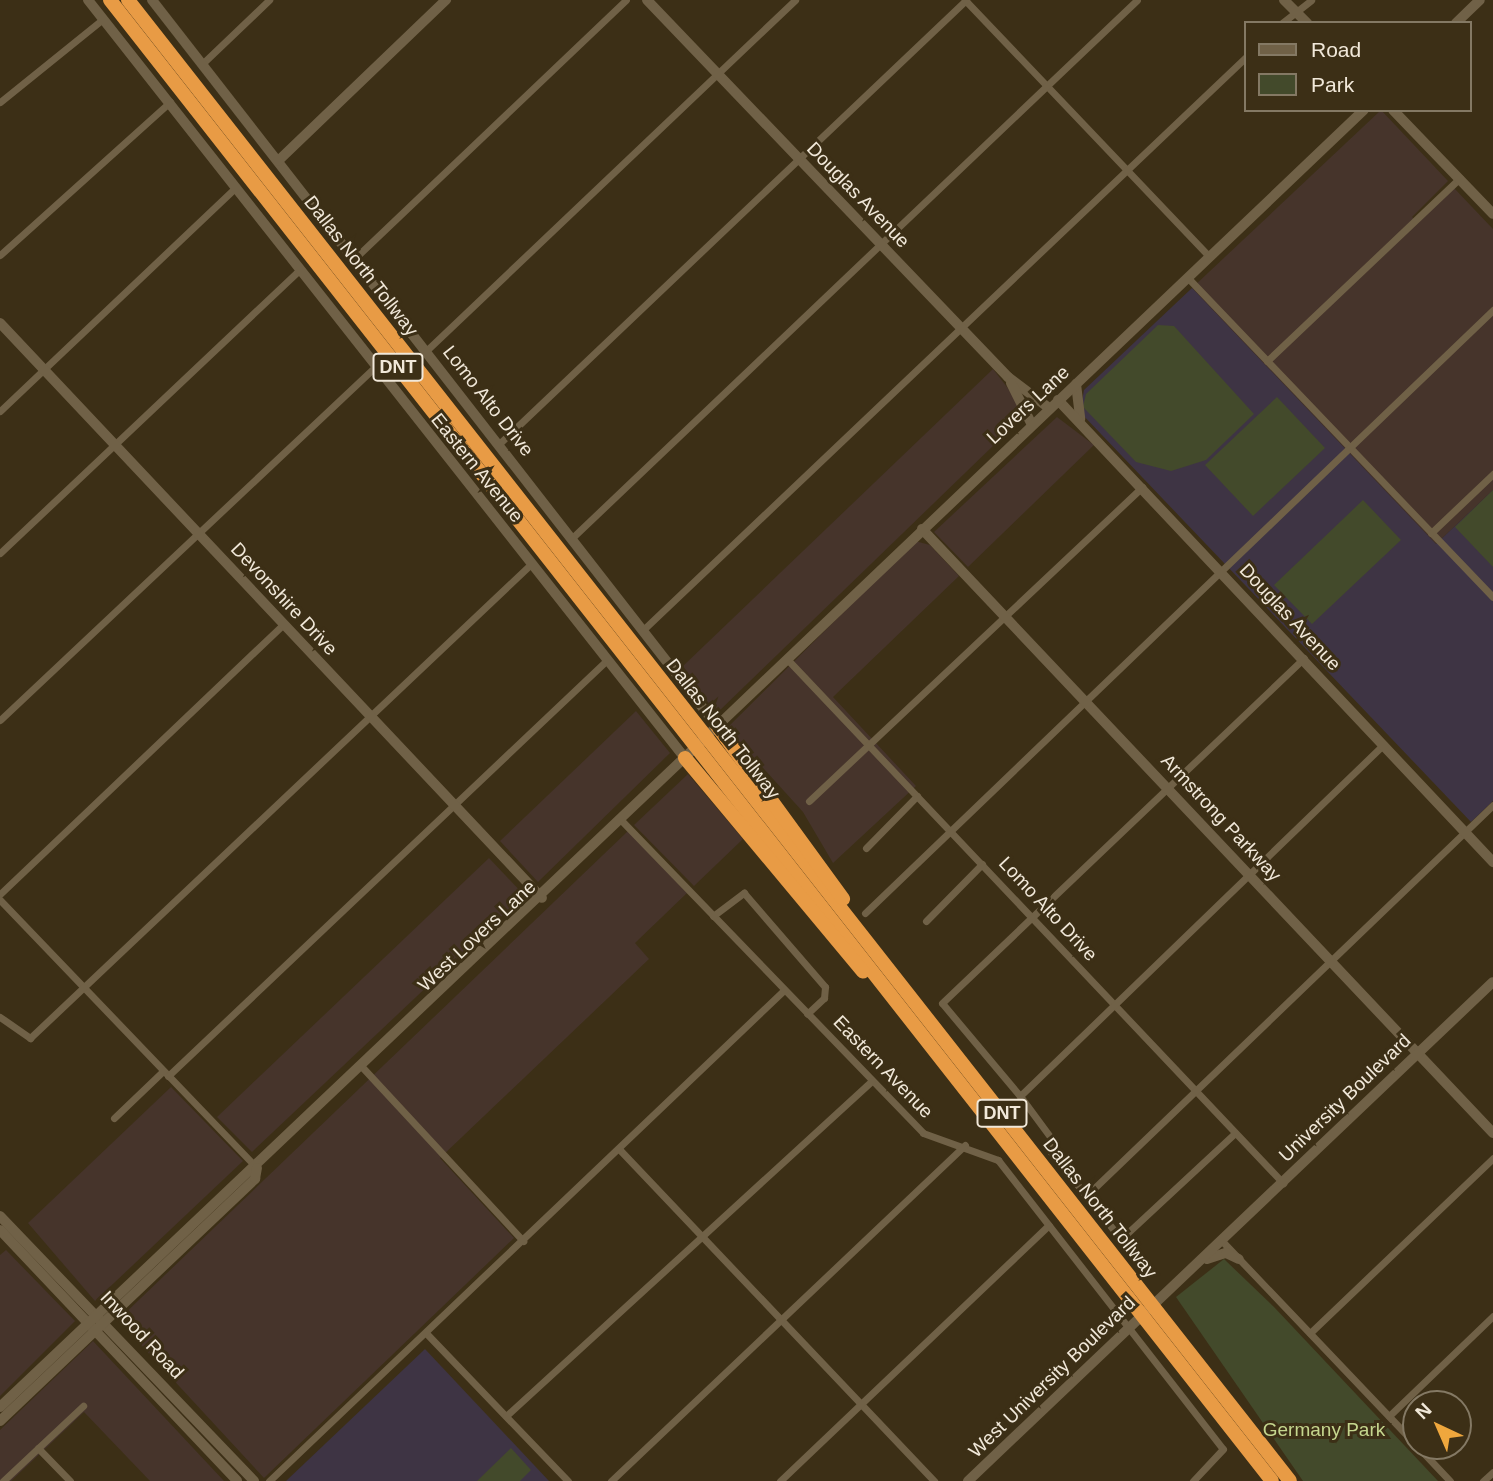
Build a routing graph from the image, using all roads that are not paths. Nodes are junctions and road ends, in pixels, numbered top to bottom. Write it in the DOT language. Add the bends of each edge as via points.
graph roads {
  1 [pos="88,0"];
  2 [pos="110,0"];
  3 [pos="128,0"];
  4 [pos="152,0"];
  5 [pos="268,0"];
  6 [pos="446,0"];
  7 [pos="626,0"];
  8 [pos="647,0"];
  9 [pos="795,0"];
  10 [pos="965,0"];
  11 [pos="1137,0"];
  12 [pos="1284,0"];
  13 [pos="1311,0"];
  14 [pos="1480,0"];
  15 [pos="1296,12"];
  16 [pos="103,19"];
  17 [pos="1285,21"];
  18 [pos="1305,21"];
  19 [pos="1458,21"];
  20 [pos="1244,59"];
  21 [pos="202,64"];
  22 [pos="718,74"];
  23 [pos="1046,86"];
  24 [pos="0,102"];
  25 [pos="170,102"];
  26 [pos="1362,112"];
  27 [pos="1395,112"];
  28 [pos="799,159"];
  29 [pos="278,161"];
  30 [pos="1127,171"];
  31 [pos="1460,178"];
  32 [pos="235,188"];
  33 [pos="1493,214"];
  34 [pos="879,243"];
  35 [pos="0,255"];
  36 [pos="1210,257"];
  37 [pos="355,258"];
  38 [pos="299,270"];
  39 [pos="1188,278"];
  40 [pos="1493,310"];
  41 [pos="0,323"];
  42 [pos="961,329"];
  43 [pos="427,350"];
  44 [pos="1266,360"];
  45 [pos="376,366"];
  46 [pos="44,370"];
  47 [pos="1007,377"];
  48 [pos="1076,384"];
  49 [pos="1054,404"];
  50 [pos="0,411"];
  51 [pos="1032,425"];
  52 [pos="1082,425"];
  53 [pos="500,443"];
  54 [pos="114,445"];
  55 [pos="1349,447"];
  56 [pos="1493,474"];
  57 [pos="1142,486"];
  58 [pos="922,529"];
  59 [pos="198,533"];
  60 [pos="1431,533"];
  61 [pos="572,538"];
  62 [pos="0,553"];
  63 [pos="531,564"];
  64 [pos="1222,571"];
  65 [pos="1493,597"];
  66 [pos="1004,615"];
  67 [pos="284,624"];
  68 [pos="644,629"];
  69 [pos="1304,658"];
  70 [pos="787,659"];
  71 [pos="606,661"];
  72 [pos="1085,701"];
  73 [pos="370,717"];
  74 [pos="0,720"];
  75 [pos="717,726"];
  76 [pos="689,730"];
  77 [pos="1385,744"];
  78 [pos="868,746"];
  79 [pos="710,756"];
  80 [pos="685,758"];
  81 [pos="1168,789"];
  82 [pos="917,796"];
  83 [pos="809,802"];
  84 [pos="1493,805"];
  85 [pos="454,806"];
  86 [pos="621,820"];
  87 [pos="950,831"];
  88 [pos="1466,831"];
  89 [pos="866,848"];
  90 [pos="1493,862"];
  91 [pos="982,864"];
  92 [pos="1249,873"];
  93 [pos="0,894"];
  94 [pos="542,898"];
  95 [pos="0,900"];
  96 [pos="865,912"];
  97 [pos="713,916"];
  98 [pos="1032,916"];
  99 [pos="926,921"];
  100 [pos="856,929"];
  101 [pos="1330,960"];
  102 [pos="1493,982"];
  103 [pos="83,988"];
  104 [pos="784,990"];
  105 [pos="886,990"];
  106 [pos="1113,1003"];
  107 [pos="807,1014"];
  108 [pos="0,1017"];
  109 [pos="1417,1053"];
  110 [pos="363,1068"];
  111 [pos="166,1074"];
  112 [pos="871,1081"];
  113 [pos="1197,1090"];
  114 [pos="1020,1096"];
  115 [pos="114,1118"];
  116 [pos="1235,1133"];
  117 [pos="1493,1133"];
  118 [pos="965,1145"];
  119 [pos="619,1149"];
  120 [pos="1493,1158"];
  121 [pos="257,1168"];
  122 [pos="1283,1183"];
  123 [pos="1086,1196"];
  124 [pos="0,1216"];
  125 [pos="1049,1225"];
  126 [pos="0,1230"];
  127 [pos="699,1234"];
  128 [pos="523,1241"];
  129 [pos="1222,1241"];
  130 [pos="24,1248"];
  131 [pos="164,1250"];
  132 [pos="177,1254"];
  133 [pos="1239,1259"];
  134 [pos="1198,1264"];
  135 [pos="1493,1316"];
  136 [pos="101,1318"];
  137 [pos="779,1319"];
  138 [pos="1132,1325"];
  139 [pos="92,1327"];
  140 [pos="426,1333"];
  141 [pos="1310,1333"];
  142 [pos="861,1404"];
  143 [pos="82,1406"];
  144 [pos="0,1407"];
  145 [pos="506,1416"];
  146 [pos="1389,1416"];
  147 [pos="0,1421"];
  148 [pos="1402,1430"];
  149 [pos="38,1448"];
  150 [pos="1430,1460"];
  151 [pos="1493,1472"];
  152 [pos="3,1481"];
  153 [pos="70,1481"];
  154 [pos="237,1481"];
  155 [pos="253,1481"];
  156 [pos="269,1481"];
  157 [pos="568,1481"];
  158 [pos="611,1481"];
  159 [pos="780,1481"];
  160 [pos="934,1481"];
  161 [pos="968,1481"];
  162 [pos="1193,1481"];
  163 [pos="1272,1481"];
  164 [pos="1290,1481"];
  165 [pos="1450,1481"];
  166 [pos="1483,1481"];
  1 -- 16 [label="street, Eastern Avenue"];
  2 -- 76 [label="highway, Dallas North Tollway / DNT"];
  3 -- 76 [label="highway, Dallas North Tollway / DNT"];
  4 -- 21 [label="street, Lomo Alto Drive"];
  5 -- 21 [label="street"];
  6 -- 29 [label="street"];
  7 -- 37 [label="street"];
  8 -- 22 [label="street, Douglas Avenue"];
  9 -- 22 [label="street"];
  10 -- 23 [label="street"];
  10 -- 28 [label="street"];
  11 -- 23 [label="street"];
  12 -- 15 [label="street"];
  13 -- 15 [label="street"];
  14 -- 19 [label="street"];
  15 -- 17 [label="street"];
  15 -- 18 [label="street"];
  16 -- 24 [label="street"];
  16 -- 25 [label="street, Eastern Avenue"];
  20 -- 30 [label="street"];
  21 -- 29 [label="street, Lomo Alto Drive"];
  22 -- 28 [label="street, Douglas Avenue"];
  22 -- 43 [label="street"];
  23 -- 30 [label="street"];
  23 -- 34 [label="street"];
  25 -- 32 [label="street, Eastern Avenue"];
  25 -- 35 [label="street"];
  26 -- 36 [label="street, Lovers Lane"];
  27 -- 31 [label="street"];
  28 -- 34 [label="street, Douglas Avenue"];
  28 -- 53 [label="street"];
  29 -- 37 [label="street, Lomo Alto Drive"];
  30 -- 36 [label="street"];
  30 -- 42 [label="street"];
  31 -- 33 [label="street"];
  31 -- 44 [label="street"];
  32 -- 38 [label="street, Eastern Avenue"];
  32 -- 46 [label="street"];
  34 -- 42 [label="street, Douglas Avenue"];
  34 -- 61 [label="street"];
  36 -- 39 [label="street, Lovers Lane"];
  37 -- 43 [label="street, Lomo Alto Drive"];
  38 -- 45 [label="street, Eastern Avenue"];
  38 -- 54 [label="street"];
  39 -- 44 [label="street"];
  39 -- 48 [label="street, Lovers Lane"];
  40 -- 55 [label="street"];
  41 -- 46 [label="street, Devonshire Drive"];
  42 -- 47 [label="street, Douglas Avenue"];
  42 -- 68 [label="street"];
  43 -- 53 [label="street, Lomo Alto Drive"];
  44 -- 55 [label="street"];
  45 -- 59 [label="street"];
  45 -- 63 [label="street, Eastern Avenue"];
  46 -- 50 [label="street"];
  46 -- 54 [label="street, Devonshire Drive"];
  47 -- 49 [label="street, Douglas Avenue"];
  47 -- 51 [label="street"];
  48 -- 49 [label="street, Lovers Lane"];
  48 -- 52 [label="street"];
  49 -- 51 [label="street, Lovers Lane"];
  49 -- 52 [label="street, Douglas Avenue"];
  51 -- 58 [label="street, Lovers Lane"];
  52 -- 57 [label="street, Douglas Avenue"];
  53 -- 61 [label="street, Lomo Alto Drive"];
  54 -- 59 [label="street, Devonshire Drive"];
  54 -- 62 [label="street"];
  55 -- 60 [label="street"];
  55 -- 64 [label="street"];
  56 -- 60 [label="street"];
  57 -- 64 [label="street, Douglas Avenue"];
  57 -- 66 [label="street"];
  58 -- 66 [label="street, Armstrong Parkway"];
  58 -- 70 [label="street, Lovers Lane"];
  59 -- 67 [label="street, Devonshire Drive"];
  59 -- 74 [label="street"];
  60 -- 65 [label="street"];
  61 -- 68 [label="street, Lomo Alto Drive"];
  63 -- 71 [label="street, Eastern Avenue"];
  63 -- 73 [label="street"];
  64 -- 69 [label="street, Douglas Avenue"];
  64 -- 72 [label="street"];
  66 -- 72 [label="street, Armstrong Parkway"];
  66 -- 78 [label="street"];
  67 -- 73 [label="street, Devonshire Drive"];
  67 -- 93 [label="street"];
  68 -- 75 [label="street, Lomo Alto Drive"];
  69 -- 77 [label="street, Douglas Avenue"];
  69 -- 81 [label="street"];
  70 -- 75 [label="street, Lovers Lane"];
  70 -- 78 [label="street, Lomo Alto Drive"];
  71 -- 80 [label="street, Eastern Avenue"];
  71 -- 85 [label="street"];
  72 -- 81 [label="street, Armstrong Parkway"];
  72 -- 87 [label="street"];
  73 -- 85 [label="street, Devonshire Drive"];
  73 -- 103 [label="street"];
  75 -- 80 [label="street, West Lovers Lane"];
  75 -- 100 [label="highway" via="804,840"];
  76 -- 79 [label="highway, Dallas North Tollway / DNT"];
  77 -- 88 [label="street, Douglas Avenue"];
  77 -- 92 [label="street"];
  78 -- 82 [label="street, Lomo Alto Drive"];
  78 -- 83 [label="street"];
  79 -- 100 [label="highway, Dallas North Tollway / DNT"];
  79 -- 105 [label="highway, Dallas North Tollway / DNT"];
  80 -- 86 [label="street, West Lovers Lane"];
  80 -- 105 [label="highway" via="825,933"];
  81 -- 92 [label="street, Armstrong Parkway"];
  81 -- 98 [label="street"];
  82 -- 87 [label="street, Lomo Alto Drive"];
  82 -- 89 [label="street"];
  84 -- 88 [label="street"];
  85 -- 94 [label="street, Devonshire Drive"];
  85 -- 111 [label="street"];
  86 -- 94 [label="street, West Lovers Lane"];
  86 -- 97 [label="street, Eastern Avenue"];
  87 -- 91 [label="street, Lomo Alto Drive"];
  87 -- 96 [label="street"];
  88 -- 90 [label="street, Douglas Avenue"];
  88 -- 101 [label="street"];
  91 -- 98 [label="street, Lomo Alto Drive"];
  91 -- 99 [label="street"];
  92 -- 101 [label="street, Armstrong Parkway"];
  92 -- 106 [label="street"];
  94 -- 110 [label="street, West Lovers Lane"];
  95 -- 103 [label="street"];
  97 -- 104 [label="street, Eastern Avenue"];
  97 -- 107 [label="street" via="744,893 825,987 824,998"];
  98 -- 106 [label="street, Lomo Alto Drive"];
  98 -- 114 [label="street" via="942,1003"];
  100 -- 164 [label="highway, Dallas North Tollway / DNT"];
  101 -- 109 [label="street, Armstrong Parkway"];
  101 -- 113 [label="street"];
  102 -- 109 [label="street, University Boulevard"];
  103 -- 108 [label="street" via="24,1039"];
  103 -- 111 [label="street"];
  104 -- 107 [label="street, Eastern Avenue"];
  104 -- 119 [label="street"];
  105 -- 163 [label="highway, Dallas North Tollway / DNT"];
  106 -- 113 [label="street, Lomo Alto Drive"];
  106 -- 114 [label="street"];
  107 -- 112 [label="street, Eastern Avenue"];
  109 -- 117 [label="street, Armstrong Parkway"];
  109 -- 122 [label="street, University Boulevard"];
  110 -- 121 [label="street, West Lovers Lane"];
  110 -- 128 [label="street"];
  111 -- 115 [label="street"];
  111 -- 121 [label="street"];
  112 -- 118 [label="street, Eastern Avenue" via="929,1137"];
  112 -- 127 [label="street"];
  113 -- 116 [label="street, Lomo Alto Drive"];
  113 -- 123 [label="street"];
  114 -- 123 [label="street"];
  116 -- 122 [label="street, Lomo Alto Drive"];
  116 -- 123 [label="street" via="1125,1238 1117,1237"];
  118 -- 125 [label="street, Eastern Avenue" via="998,1160"];
  118 -- 137 [label="street"];
  119 -- 127 [label="street"];
  119 -- 128 [label="street"];
  120 -- 141 [label="street"];
  121 -- 131 [label="street, West Lovers Lane"];
  121 -- 132 [label="street, West Lovers Lane" via="255,1179"];
  122 -- 129 [label="street, University Boulevard"];
  124 -- 130 [label="street, Inwood Road"];
  125 -- 138 [label="street, Eastern Avenue"];
  125 -- 142 [label="street"];
  126 -- 130 [label="street, Inwood Road"];
  127 -- 137 [label="street"];
  127 -- 145 [label="street"];
  128 -- 140 [label="street"];
  129 -- 133 [label="street"];
  129 -- 134 [label="street, West University Boulevard"];
  130 -- 136 [label="street, Inwood Road"];
  130 -- 139 [label="street, Inwood Road"];
  131 -- 132 [label="street"];
  131 -- 136 [label="street, West Lovers Lane"];
  132 -- 136 [label="street, West Lovers Lane"];
  133 -- 134 [label="street" via="1226,1253"];
  133 -- 141 [label="street"];
  134 -- 138 [label="street, West University Boulevard"];
  135 -- 146 [label="street"];
  136 -- 139 [label="street, West Lovers Lane"];
  136 -- 155 [label="street, Inwood Road"];
  137 -- 142 [label="street"];
  137 -- 158 [label="street"];
  138 -- 161 [label="street, West University Boulevard"];
  138 -- 162 [label="street, Eastern Avenue" via="1224,1452"];
  139 -- 144 [label="street, West Lovers Lane"];
  139 -- 147 [label="street, West Lovers Lane"];
  139 -- 154 [label="street, Inwood Road"];
  140 -- 145 [label="street"];
  140 -- 156 [label="street"];
  141 -- 146 [label="street"];
  142 -- 159 [label="street"];
  142 -- 160 [label="street"];
  143 -- 149 [label="street"];
  145 -- 157 [label="street"];
  146 -- 148 [label="street"];
  149 -- 152 [label="street"];
  149 -- 153 [label="street"];
  150 -- 165 [label="street"];
  151 -- 166 [label="street"];
}
